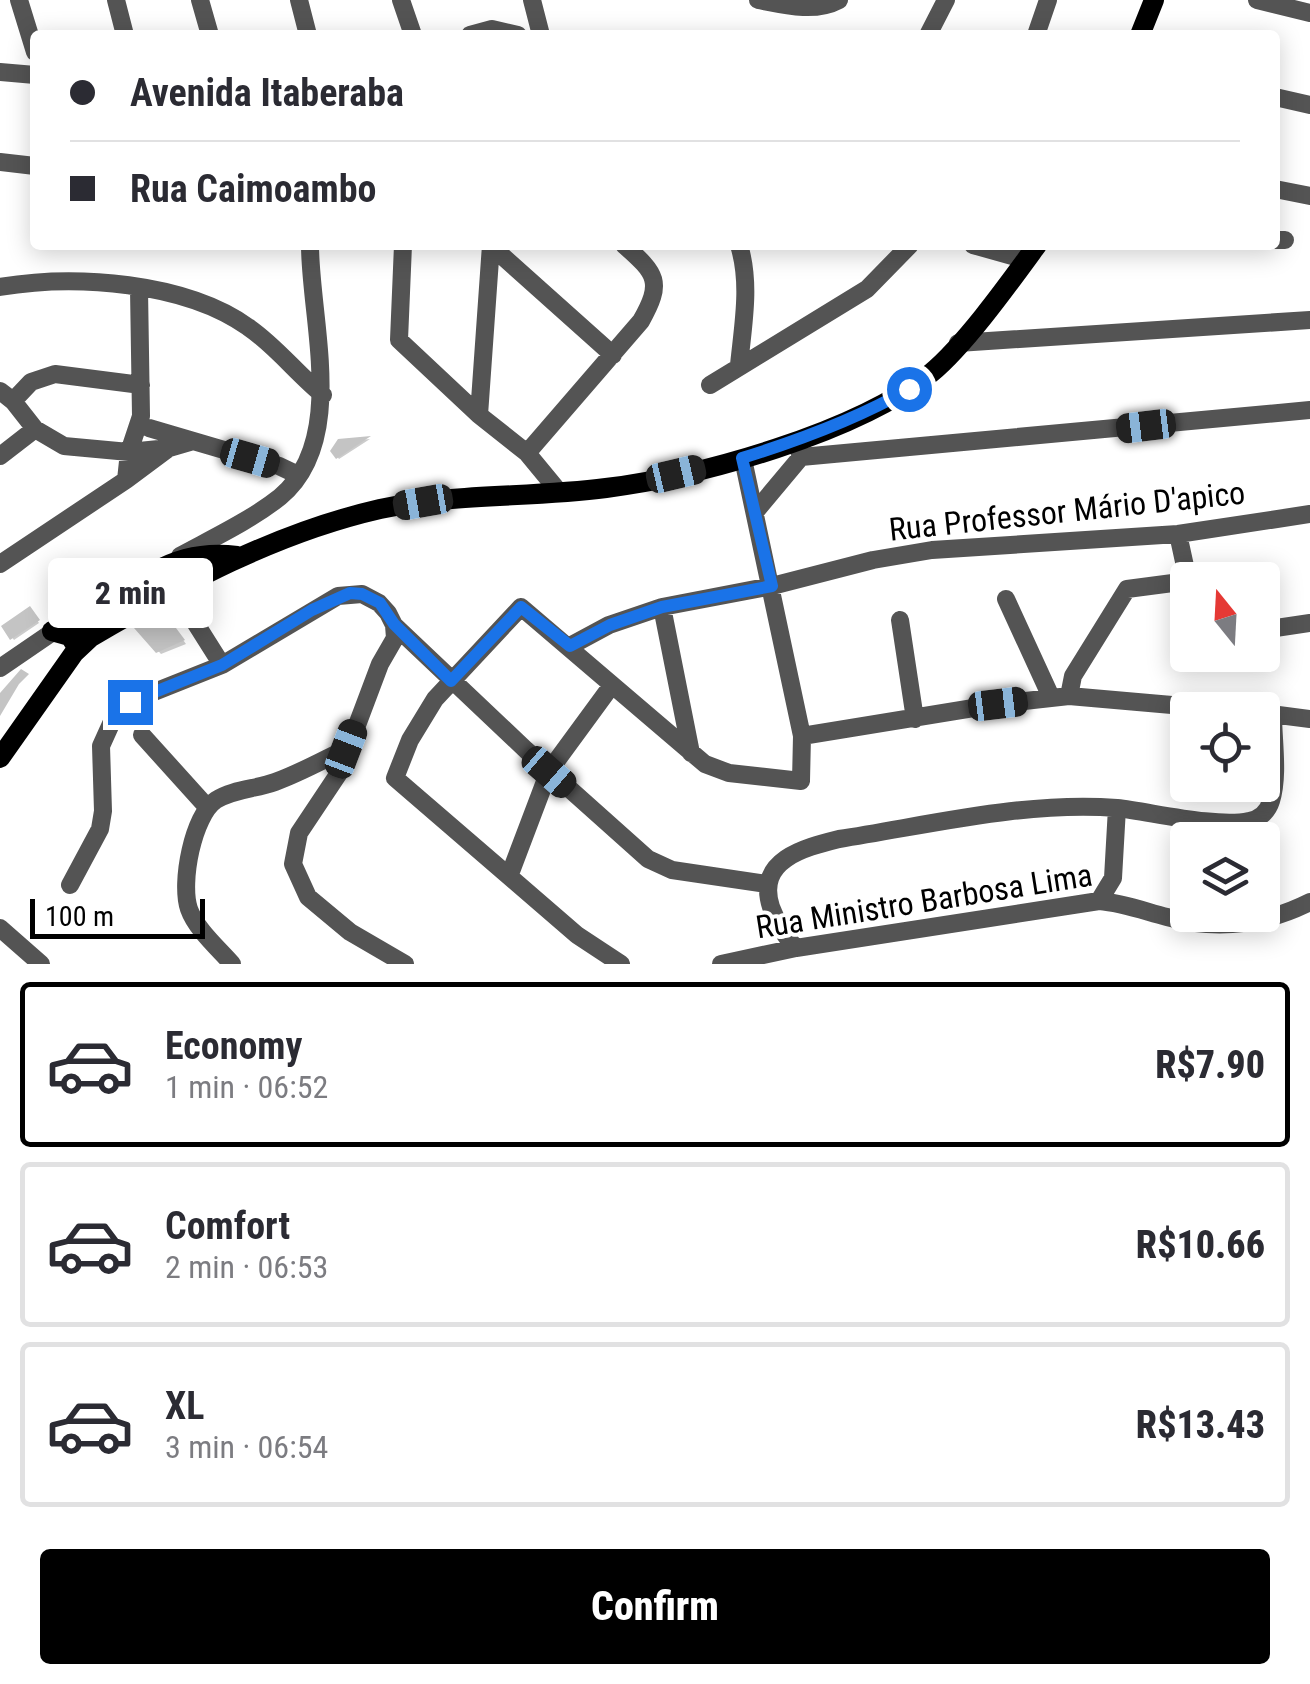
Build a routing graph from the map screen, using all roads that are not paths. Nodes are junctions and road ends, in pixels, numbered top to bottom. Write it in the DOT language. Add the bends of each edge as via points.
graph roads {
  1 [pos="19,0"];
  2 [pos="116,0"];
  3 [pos="200,0"];
  4 [pos="298,0"];
  5 [pos="402,0"];
  6 [pos="532,0"];
  7 [pos="758,0"];
  8 [pos="946,0"];
  9 [pos="1048,0"];
  10 [pos="1154,0"];
  11 [pos="1257,0"];
  12 [pos="830,2"];
  13 [pos="1310,14"];
  14 [pos="124,30"];
  15 [pos="209,30"];
  16 [pos="307,30"];
  17 [pos="411,30"];
  18 [pos="540,30"];
  19 [pos="931,30"];
  20 [pos="1038,30"];
  21 [pos="1142,30"];
  22 [pos="30,36"];
  23 [pos="0,72"];
  24 [pos="30,75"];
  25 [pos="1280,97"];
  26 [pos="1310,104"];
  27 [pos="0,162"];
  28 [pos="30,165"];
  29 [pos="1280,189"];
  30 [pos="1310,196"];
  31 [pos="310,250"];
  32 [pos="404,250"];
  33 [pos="491,250"];
  34 [pos="497,250"];
  35 [pos="629,250"];
  36 [pos="741,250"];
  37 [pos="905,250"];
  38 [pos="1032,252"];
  39 [pos="0,286"];
  40 [pos="139,289"];
  41 [pos="1310,320"];
  42 [pos="958,343"];
  43 [pos="613,355"];
  44 [pos="738,365"];
  45 [pos="141,385"];
  46 [pos="710,385"];
  47 [pos="323,395"];
  48 [pos="7,396"];
  49 [pos="1310,410"];
  50 [pos="479,414"];
  51 [pos="145,422"];
  52 [pos="35,429"];
  53 [pos="192,441"];
  54 [pos="169,448"];
  55 [pos="799,449"];
  56 [pos="129,452"];
  57 [pos="527,452"];
  58 [pos="0,456"];
  59 [pos="742,458"];
  60 [pos="298,475"];
  61 [pos="126,480"];
  62 [pos="560,492"];
  63 [pos="755,512"];
  64 [pos="1310,514"];
  65 [pos="222,533"];
  66 [pos="1178,534"];
  67 [pos="198,556"];
  68 [pos="238,556"];
  69 [pos="1184,562"];
  70 [pos="0,564"];
  71 [pos="173,575"];
  72 [pos="1170,583"];
  73 [pos="772,586"];
  74 [pos="128,588"];
  75 [pos="1006,599"];
  76 [pos="662,607"];
  77 [pos="78,615"];
  78 [pos="900,620"];
  79 [pos="394,624"];
  80 [pos="1310,624"];
  81 [pos="1280,628"];
  82 [pos="52,631"];
  83 [pos="85,643"];
  84 [pos="570,646"];
  85 [pos="222,665"];
  86 [pos="0,668"];
  87 [pos="451,681"];
  88 [pos="612,685"];
  89 [pos="1060,697"];
  90 [pos="1170,705"];
  91 [pos="1280,715"];
  92 [pos="915,718"];
  93 [pos="1310,719"];
  94 [pos="142,735"];
  95 [pos="802,736"];
  96 [pos="346,749"];
  97 [pos="691,753"];
  98 [pos="0,758"];
  99 [pos="549,772"];
  100 [pos="1270,802"];
  101 [pos="207,807"];
  102 [pos="1117,808"];
  103 [pos="510,874"];
  104 [pos="767,884"];
  105 [pos="70,886"];
  106 [pos="1100,901"];
  107 [pos="1310,902"];
  108 [pos="0,928"];
  109 [pos="796,948"];
  110 [pos="23,957"];
  111 [pos="41,964"];
  112 [pos="232,964"];
  113 [pos="403,964"];
  114 [pos="621,964"];
  115 [pos="721,964"];
  1 -- 22 [label="street"];
  2 -- 14 [label="street"];
  3 -- 15 [label="street"];
  4 -- 16 [label="street"];
  5 -- 17 [label="street"];
  6 -- 18 [label="street"];
  7 -- 12 [label="street" via="806,8"];
  8 -- 19 [label="street"];
  9 -- 20 [label="street"];
  10 -- 21 [label="main road"];
  11 -- 13 [label="street"];
  23 -- 24 [label="street"];
  25 -- 26 [label="street"];
  27 -- 28 [label="street"];
  29 -- 30 [label="street"];
  31 -- 47 [label="street"];
  32 -- 50 [label="street" via="399,340"];
  33 -- 50 [label="street"];
  34 -- 43 [label="street"];
  35 -- 43 [label="street" via="651,271 653,299"];
  36 -- 44 [label="street" via="746,289"];
  37 -- 44 [label="street" via="868,288"];
  38 -- 42 [label="main road"];
  39 -- 40 [label="street" via="76,282"];
  40 -- 45 [label="street"];
  40 -- 47 [label="street" via="182,294 224,310"];
  41 -- 42 [label="street"];
  42 -- 55 [label="main road" via="909,389"];
  43 -- 57 [label="street"];
  44 -- 46 [label="street"];
  45 -- 48 [label="street" via="55,374"];
  45 -- 51 [label="street"];
  47 -- 60 [label="street"];
  48 -- 52 [label="street"];
  49 -- 55 [label="street"];
  50 -- 57 [label="street"];
  51 -- 53 [label="street"];
  51 -- 54 [label="street"];
  51 -- 56 [label="street"];
  52 -- 56 [label="street" via="64,446"];
  52 -- 58 [label="street"];
  53 -- 54 [label="street"];
  53 -- 60 [label="street"];
  54 -- 56 [label="street"];
  54 -- 61 [label="street"];
  55 -- 59 [label="main road"];
  55 -- 63 [label="street"];
  56 -- 61 [label="street"];
  57 -- 62 [label="street"];
  59 -- 62 [label="main road" via="642,482"];
  59 -- 63 [label="street"];
  60 -- 65 [label="street" via="278,498"];
  61 -- 70 [label="street"];
  62 -- 68 [label="main road" via="384,508"];
  63 -- 73 [label="street"];
  64 -- 66 [label="street, Rua Professor Mário D'apico"];
  65 -- 67 [label="street"];
  65 -- 71 [label="street"];
  66 -- 69 [label="street"];
  66 -- 73 [label="street, Rua Professor Mário D'apico" via="932,550"];
  67 -- 68 [label="main road"];
  67 -- 71 [label="main road"];
  68 -- 71 [label="main road"];
  71 -- 74 [label="main road"];
  71 -- 83 [label="main road"];
  71 -- 85 [label="street"];
  72 -- 89 [label="street" via="1127,589"];
  73 -- 76 [label="street, Rua Professor Mário D'apico"];
  73 -- 95 [label="street"];
  74 -- 77 [label="street"];
  74 -- 83 [label="main road"];
  75 -- 89 [label="street"];
  76 -- 84 [label="street, Rua Professor Mário D'apico"];
  76 -- 97 [label="street"];
  77 -- 82 [label="street"];
  77 -- 83 [label="main road"];
  78 -- 92 [label="street"];
  79 -- 85 [label="street" via="380,603 350,593"];
  79 -- 87 [label="street"];
  79 -- 96 [label="street" via="395,638"];
  80 -- 81 [label="street"];
  82 -- 83 [label="main road"];
  82 -- 86 [label="street"];
  83 -- 98 [label="main road"];
  84 -- 87 [label="street" via="521,607"];
  84 -- 88 [label="street"];
  85 -- 105 [label="street" via="130,702 115,715 102,746 100,829"];
  87 -- 99 [label="street"];
  87 -- 103 [label="street" via="423,716 395,778"];
  88 -- 97 [label="street"];
  88 -- 99 [label="street"];
  89 -- 90 [label="street"];
  89 -- 92 [label="street"];
  91 -- 93 [label="street"];
  92 -- 95 [label="street"];
  94 -- 101 [label="street"];
  95 -- 97 [label="street" via="800,781 728,773"];
  96 -- 101 [label="street"];
  96 -- 113 [label="street" via="339,773 299,833 292,864 308,897"];
  99 -- 103 [label="street"];
  99 -- 104 [label="street" via="648,859 672,870"];
  100 -- 102 [label="street" via="1260,818 1248,822"];
  101 -- 112 [label="street" via="196,830 186,895 190,913"];
  102 -- 104 [label="street" via="1040,808 839,839 784,860"];
  102 -- 106 [label="street" via="1113,878"];
  103 -- 114 [label="street" via="577,935"];
  104 -- 109 [label="street" via="775,917"];
  106 -- 107 [label="street, Rua Ministro Barbosa Lima" via="1226,925 1283,915"];
  106 -- 109 [label="street, Rua Ministro Barbosa Lima"];
  108 -- 110 [label="street"];
  109 -- 115 [label="street, Rua Ministro Barbosa Lima"];
  110 -- 111 [label="street"];
}
